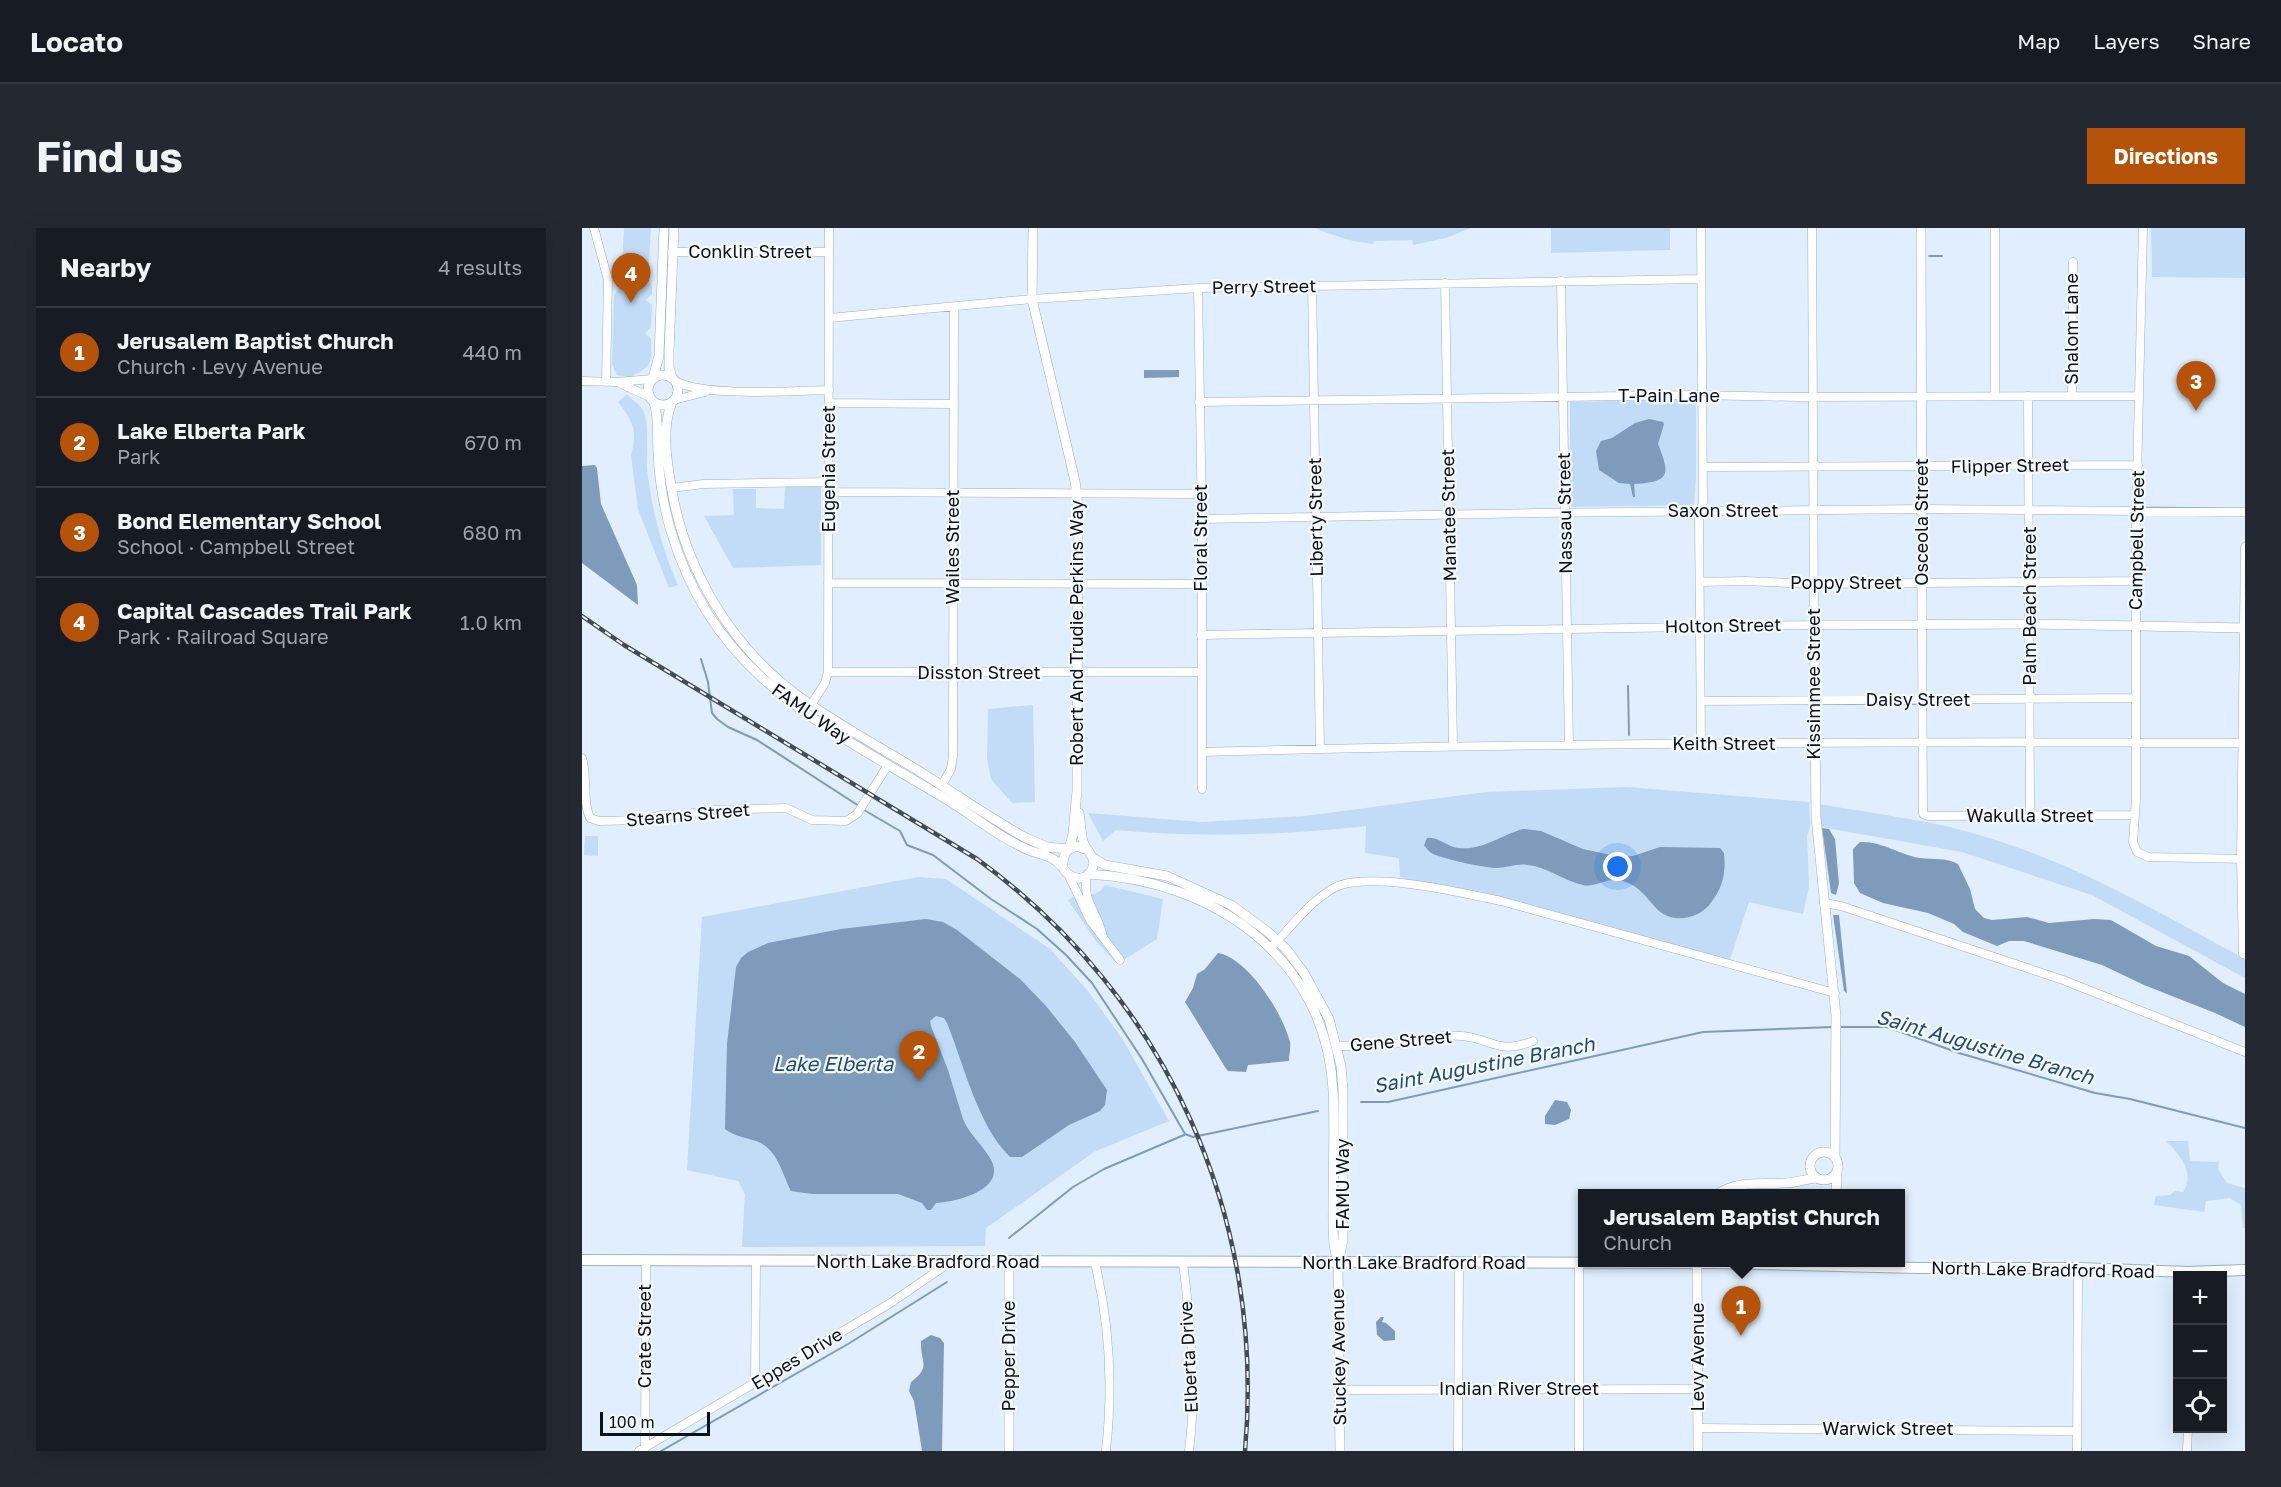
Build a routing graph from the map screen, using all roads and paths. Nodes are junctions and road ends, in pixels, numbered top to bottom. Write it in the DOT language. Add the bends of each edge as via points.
graph roads {
  1 [pos="594,228"];
  2 [pos="664,228"];
  3 [pos="674,228"];
  4 [pos="829,228"];
  5 [pos="1033,228"];
  6 [pos="1701,228"];
  7 [pos="1812,228"];
  8 [pos="1921,228"];
  9 [pos="1995,228"];
  10 [pos="2143,228"];
  11 [pos="672,252"];
  12 [pos="829,252"];
  13 [pos="2073,262"];
  14 [pos="1701,279"];
  15 [pos="1561,281"];
  16 [pos="1445,284"];
  17 [pos="1312,286"];
  18 [pos="1198,288"];
  19 [pos="1032,299"];
  20 [pos="954,307"];
  21 [pos="829,318"];
  22 [pos="652,379"];
  23 [pos="674,379"];
  24 [pos="582,381"];
  25 [pos="606,381"];
  26 [pos="617,382"];
  27 [pos="829,390"];
  28 [pos="713,391"];
  29 [pos="1703,395"];
  30 [pos="1563,396"];
  31 [pos="1922,396"];
  32 [pos="1995,396"];
  33 [pos="2028,396"];
  34 [pos="2072,396"];
  35 [pos="2139,396"];
  36 [pos="1813,397"];
  37 [pos="1447,398"];
  38 [pos="652,400"];
  39 [pos="1314,400"];
  40 [pos="673,401"];
  41 [pos="1199,402"];
  42 [pos="829,403"];
  43 [pos="954,404"];
  44 [pos="2029,465"];
  45 [pos="2138,465"];
  46 [pos="1813,466"];
  47 [pos="1703,467"];
  48 [pos="1922,467"];
  49 [pos="829,482"];
  50 [pos="672,488"];
  51 [pos="829,492"];
  52 [pos="952,494"];
  53 [pos="1076,494"];
  54 [pos="1202,494"];
  55 [pos="2029,508"];
  56 [pos="1922,509"];
  57 [pos="1813,510"];
  58 [pos="2137,510"];
  59 [pos="1701,511"];
  60 [pos="1565,512"];
  61 [pos="2245,512"];
  62 [pos="1449,514"];
  63 [pos="1316,517"];
  64 [pos="1202,519"];
  65 [pos="2245,547"];
  66 [pos="2136,581"];
  67 [pos="1700,582"];
  68 [pos="828,583"];
  69 [pos="954,583"];
  70 [pos="1078,583"];
  71 [pos="1922,583"];
  72 [pos="2030,583"];
  73 [pos="1201,584"];
  74 [pos="1814,584"];
  75 [pos="2030,624"];
  76 [pos="1814,625"];
  77 [pos="1922,625"];
  78 [pos="1700,627"];
  79 [pos="2136,627"];
  80 [pos="2245,628"];
  81 [pos="1567,629"];
  82 [pos="1451,631"];
  83 [pos="1318,633"];
  84 [pos="1201,636"];
  85 [pos="828,672"];
  86 [pos="1078,672"];
  87 [pos="1202,672"];
  88 [pos="953,673"];
  89 [pos="2135,698"];
  90 [pos="1922,699"];
  91 [pos="2030,699"];
  92 [pos="1814,700"];
  93 [pos="1701,701"];
  94 [pos="811,705"];
  95 [pos="1922,742"];
  96 [pos="2135,742"];
  97 [pos="1815,743"];
  98 [pos="2030,743"];
  99 [pos="2244,743"];
  100 [pos="1701,744"];
  101 [pos="1569,745"];
  102 [pos="1453,746"];
  103 [pos="1320,749"];
  104 [pos="1202,752"];
  105 [pos="582,758"];
  106 [pos="888,765"];
  107 [pos="942,785"];
  108 [pos="1202,789"];
  109 [pos="1077,791"];
  110 [pos="1925,815"];
  111 [pos="2135,815"];
  112 [pos="2030,816"];
  113 [pos="1069,849"];
  114 [pos="1090,854"];
  115 [pos="2243,859"];
  116 [pos="1062,867"];
  117 [pos="1087,875"];
  118 [pos="1069,876"];
  119 [pos="1824,903"];
  120 [pos="1103,934"];
  121 [pos="1278,940"];
  122 [pos="1270,948"];
  123 [pos="2242,954"];
  124 [pos="1120,960"];
  125 [pos="1835,993"];
  126 [pos="1533,1041"];
  127 [pos="1337,1046"];
  128 [pos="2245,1052"];
  129 [pos="1836,1139"];
  130 [pos="1822,1153"];
  131 [pos="1836,1158"];
  132 [pos="1810,1166"];
  133 [pos="1837,1172"];
  134 [pos="1802,1179"];
  135 [pos="1819,1179"];
  136 [pos="1728,1189"];
  137 [pos="1830,1189"];
  138 [pos="1835,1189"];
  139 [pos="582,1260"];
  140 [pos="646,1261"];
  141 [pos="756,1261"];
  142 [pos="952,1262"];
  143 [pos="1009,1262"];
  144 [pos="1095,1263"];
  145 [pos="1183,1263"];
  146 [pos="1338,1263"];
  147 [pos="1578,1263"];
  148 [pos="1459,1264"];
  149 [pos="1579,1267"];
  150 [pos="1697,1267"];
  151 [pos="1900,1267"];
  152 [pos="2078,1268"];
  153 [pos="2245,1270"];
  154 [pos="2227,1271"];
  155 [pos="2173,1273"];
  156 [pos="755,1384"];
  157 [pos="1458,1389"];
  158 [pos="1579,1389"];
  159 [pos="1698,1389"];
  160 [pos="1339,1390"];
  161 [pos="1698,1428"];
  162 [pos="2077,1431"];
  163 [pos="2188,1433"];
  164 [pos="642,1449"];
  165 [pos="1009,1451"];
  166 [pos="1106,1451"];
  167 [pos="1189,1451"];
  168 [pos="1340,1451"];
  169 [pos="1458,1451"];
  170 [pos="1579,1451"];
  171 [pos="1698,1451"];
  172 [pos="2077,1451"];
  173 [pos="2187,1451"];
  1 -- 25 [label="street" via="608,280"];
  2 -- 22 [label="street, FAMU Way" via="659,356"];
  3 -- 11 [label="street, FAMU Way"];
  4 -- 12 [label="street, Eugenia Street"];
  5 -- 19 [label="street, Robert And Trudie Perkins Way"];
  6 -- 14 [label="street"];
  7 -- 36 [label="street, Kissimmee Street"];
  8 -- 31 [label="street, Osceola Street"];
  9 -- 32 [label="street"];
  10 -- 35 [label="street, Campbell Street"];
  11 -- 12 [label="street, Conklin Street"];
  11 -- 23 [label="street, FAMU Way" via="669,363"];
  12 -- 21 [label="street, Eugenia Street"];
  13 -- 34 [label="street, Shalom Lane"];
  14 -- 15 [label="street, Perry Street"];
  14 -- 29 [label="street"];
  15 -- 16 [label="street, Perry Street"];
  15 -- 30 [label="street, Nassau Street"];
  16 -- 17 [label="street, Perry Street"];
  16 -- 37 [label="street, Manatee Street"];
  17 -- 18 [label="street, Perry Street"];
  17 -- 39 [label="street, Liberty Street"];
  18 -- 19 [label="street, Perry Street"];
  18 -- 41 [label="street, Floral Street"];
  19 -- 20 [label="street, Perry Street"];
  19 -- 53 [label="street, Robert And Trudie Perkins Way"];
  20 -- 21 [label="street, Perry Street"];
  20 -- 43 [label="street, Wailes Street"];
  21 -- 27 [label="street, Eugenia Street"];
  22 -- 23 [label="street" via="664,375"];
  22 -- 26 [label="street"];
  22 -- 38 [label="street, FAMU Way" via="648,390"];
  23 -- 28 [label="street" via="689,387"];
  23 -- 40 [label="street, FAMU Way" via="678,392"];
  24 -- 25 [label="street"];
  25 -- 26 [label="street"];
  26 -- 38 [label="street"];
  27 -- 28 [label="street"];
  27 -- 42 [label="street, Eugenia Street"];
  28 -- 40 [label="street"];
  29 -- 30 [label="street, T-Pain Lane"];
  29 -- 36 [label="street, T-Pain Lane"];
  29 -- 47 [label="street"];
  30 -- 37 [label="street, T-Pain Lane"];
  30 -- 60 [label="street, Nassau Street"];
  31 -- 32 [label="street, T-Pain Lane"];
  31 -- 36 [label="street, T-Pain Lane"];
  31 -- 48 [label="street, Osceola Street"];
  32 -- 33 [label="street, T-Pain Lane"];
  33 -- 34 [label="street, T-Pain Lane"];
  33 -- 44 [label="street, Palm Beach Street"];
  34 -- 35 [label="street, T-Pain Lane"];
  35 -- 45 [label="street, Campbell Street"];
  36 -- 46 [label="street, Kissimmee Street"];
  37 -- 39 [label="street, T-Pain Lane"];
  37 -- 62 [label="street, Manatee Street"];
  38 -- 40 [label="street" via="663,405"];
  38 -- 106 [label="street, FAMU Way" via="667,518 686,572 711,618 748,666 783,698"];
  39 -- 41 [label="street, T-Pain Lane"];
  39 -- 63 [label="street, Liberty Street"];
  40 -- 50 [label="street, FAMU Way" via="666,432"];
  41 -- 54 [label="street, Floral Street"];
  42 -- 43 [label="street"];
  42 -- 49 [label="street, Eugenia Street"];
  43 -- 52 [label="street, Wailes Street"];
  44 -- 45 [label="street, Flipper Street"];
  44 -- 48 [label="street, Flipper Street"];
  44 -- 55 [label="street, Palm Beach Street"];
  45 -- 58 [label="street, Campbell Street"];
  46 -- 47 [label="street, Flipper Street"];
  46 -- 48 [label="street, Flipper Street"];
  46 -- 57 [label="street, Kissimmee Street"];
  47 -- 59 [label="street"];
  48 -- 56 [label="street, Osceola Street"];
  49 -- 50 [label="street"];
  49 -- 51 [label="street, Eugenia Street"];
  50 -- 94 [label="street, FAMU Way" via="689,553 719,610 759,662"];
  51 -- 52 [label="street"];
  51 -- 68 [label="street, Eugenia Street"];
  52 -- 53 [label="street"];
  52 -- 69 [label="street, Wailes Street"];
  53 -- 54 [label="street"];
  53 -- 70 [label="street, Robert And Trudie Perkins Way"];
  54 -- 64 [label="street, Floral Street"];
  55 -- 56 [label="street, Saxon Street"];
  55 -- 58 [label="street, Saxon Street"];
  55 -- 72 [label="street, Palm Beach Street"];
  56 -- 57 [label="street, Saxon Street"];
  56 -- 71 [label="street, Osceola Street"];
  57 -- 59 [label="street, Saxon Street"];
  57 -- 74 [label="street, Kissimmee Street"];
  58 -- 61 [label="street, Saxon Street"];
  58 -- 66 [label="street, Campbell Street"];
  59 -- 60 [label="street, Saxon Street"];
  59 -- 67 [label="street"];
  60 -- 62 [label="street, Saxon Street"];
  60 -- 81 [label="street, Nassau Street"];
  62 -- 63 [label="street, Saxon Street"];
  62 -- 82 [label="street, Manatee Street"];
  63 -- 64 [label="street, Saxon Street"];
  63 -- 83 [label="street, Liberty Street"];
  64 -- 73 [label="street, Floral Street"];
  65 -- 80 [label="street"];
  66 -- 72 [label="street, Poppy Street"];
  66 -- 79 [label="street, Campbell Street"];
  67 -- 74 [label="street, Poppy Street"];
  67 -- 78 [label="street"];
  68 -- 69 [label="street"];
  68 -- 85 [label="street, Eugenia Street"];
  69 -- 70 [label="street"];
  69 -- 88 [label="street, Wailes Street"];
  70 -- 73 [label="street"];
  70 -- 86 [label="street, Robert And Trudie Perkins Way"];
  71 -- 72 [label="street, Poppy Street"];
  71 -- 74 [label="street, Poppy Street"];
  71 -- 77 [label="street, Osceola Street"];
  72 -- 75 [label="street, Palm Beach Street"];
  73 -- 84 [label="street, Floral Street"];
  74 -- 76 [label="street, Kissimmee Street"];
  75 -- 77 [label="street, Holton Street"];
  75 -- 79 [label="street, Holton Street"];
  75 -- 91 [label="street, Palm Beach Street"];
  76 -- 77 [label="street, Holton Street"];
  76 -- 78 [label="street, Holton Street"];
  76 -- 92 [label="street, Kissimmee Street"];
  77 -- 90 [label="street, Osceola Street"];
  78 -- 81 [label="street, Holton Street"];
  78 -- 93 [label="street"];
  79 -- 80 [label="street, Holton Street"];
  79 -- 89 [label="street, Campbell Street"];
  80 -- 99 [label="street"];
  81 -- 82 [label="street, Holton Street"];
  81 -- 101 [label="street, Nassau Street"];
  82 -- 83 [label="street, Holton Street"];
  82 -- 102 [label="street, Manatee Street"];
  83 -- 84 [label="street, Holton Street"];
  83 -- 103 [label="street, Liberty Street"];
  84 -- 87 [label="street, Floral Street"];
  85 -- 88 [label="street, Disston Street"];
  85 -- 94 [label="street, Eugenia Street"];
  86 -- 87 [label="street, Disston Street"];
  86 -- 88 [label="street, Disston Street"];
  86 -- 109 [label="street, Robert And Trudie Perkins Way"];
  87 -- 104 [label="street, Floral Street"];
  88 -- 107 [label="street, Wailes Street" via="952,760"];
  89 -- 91 [label="street, Daisy Street"];
  89 -- 96 [label="street, Campbell Street"];
  90 -- 91 [label="street, Daisy Street"];
  90 -- 92 [label="street, Daisy Street"];
  90 -- 95 [label="street, Osceola Street"];
  91 -- 98 [label="street, Palm Beach Street"];
  92 -- 93 [label="street, Daisy Street"];
  92 -- 97 [label="street, Kissimmee Street"];
  93 -- 100 [label="street"];
  94 -- 107 [label="street, FAMU Way"];
  95 -- 97 [label="street, Keith Street"];
  95 -- 98 [label="street, Keith Street"];
  95 -- 110 [label="street, Osceola Street"];
  96 -- 98 [label="street, Keith Street"];
  96 -- 99 [label="street, Keith Street"];
  96 -- 111 [label="street, Campbell Street"];
  97 -- 100 [label="street, Keith Street"];
  97 -- 119 [label="street, Kissimmee Street" via="1816,817"];
  98 -- 112 [label="street, Palm Beach Street"];
  99 -- 115 [label="street"];
  100 -- 101 [label="street, Keith Street"];
  101 -- 102 [label="street, Keith Street"];
  102 -- 103 [label="street, Keith Street"];
  103 -- 104 [label="street, Keith Street"];
  104 -- 108 [label="street, Floral Street"];
  105 -- 106 [label="street, Stearns Street" via="584,806 590,818 599,821 642,820 718,809 786,808 819,821 846,821 857,814"];
  106 -- 116 [label="street, FAMU Way"];
  107 -- 113 [label="street, FAMU Way" via="1029,840"];
  109 -- 113 [label="street, Robert And Trudie Perkins Way"];
  109 -- 114 [label="street, Robert And Trudie Perkins Way" via="1082,837"];
  110 -- 112 [label="street, Wakulla Street"];
  111 -- 112 [label="street, Wakulla Street"];
  111 -- 115 [label="street, Campbell Street" via="2133,842 2142,855"];
  113 -- 114 [label="street, FAMU Way" via="1079,846"];
  113 -- 116 [label="street"];
  114 -- 117 [label="street" via="1092,868"];
  114 -- 121 [label="street, FAMU Way" via="1106,865 1154,872 1182,881 1237,909"];
  115 -- 123 [label="street"];
  116 -- 118 [label="street, FAMU Way"];
  117 -- 118 [label="street, FAMU Way"];
  117 -- 120 [label="street" via="1086,898"];
  117 -- 122 [label="street, FAMU Way" via="1139,879 1177,891 1236,921"];
  118 -- 120 [label="street" via="1083,909"];
  119 -- 125 [label="street, Kissimmee Street"];
  119 -- 128 [label="street" via="2056,977"];
  120 -- 124 [label="street"];
  121 -- 122 [label="street"];
  121 -- 125 [label="street" via="1328,891 1354,881 1381,881 1501,901"];
  121 -- 127 [label="street, FAMU Way" via="1316,992"];
  122 -- 146 [label="street, FAMU Way" via="1291,971 1308,999 1328,1054 1333,1094 1333,1238"];
  125 -- 129 [label="street, Kissimmee Street"];
  126 -- 127 [label="street, Gene Street" via="1508,1048 1450,1035 1394,1044"];
  127 -- 146 [label="street, FAMU Way" via="1343,1090 1343,1240"];
  129 -- 130 [label="street"];
  129 -- 131 [label="street, Kissimmee Street"];
  130 -- 131 [label="street"];
  130 -- 132 [label="street" via="1814,1157"];
  131 -- 133 [label="street"];
  132 -- 134 [label="street"];
  132 -- 135 [label="street"];
  133 -- 135 [label="street" via="1831,1179"];
  133 -- 138 [label="street"];
  134 -- 135 [label="street"];
  134 -- 136 [label="street" via="1786,1184 1738,1184"];
  135 -- 137 [label="street"];
  139 -- 140 [label="main road, North Lake Bradford Road"];
  140 -- 141 [label="main road, North Lake Bradford Road"];
  140 -- 164 [label="street, Crate Street"];
  141 -- 142 [label="main road, North Lake Bradford Road"];
  141 -- 156 [label="street"];
  142 -- 143 [label="main road, North Lake Bradford Road"];
  142 -- 156 [label="street, Eppes Drive"];
  143 -- 144 [label="main road, North Lake Bradford Road"];
  143 -- 165 [label="street, Pepper Drive"];
  144 -- 145 [label="main road, North Lake Bradford Road"];
  144 -- 166 [label="street" via="1110,1361"];
  145 -- 146 [label="main road, North Lake Bradford Road"];
  145 -- 167 [label="street, Elberta Drive" via="1193,1360"];
  146 -- 148 [label="main road, North Lake Bradford Road"];
  146 -- 160 [label="street, Stuckey Avenue"];
  147 -- 148 [label="main road, North Lake Bradford Road"];
  148 -- 157 [label="street"];
  149 -- 158 [label="street"];
  150 -- 159 [label="street, Levy Avenue"];
  151 -- 152 [label="main road, North Lake Bradford Road"];
  152 -- 155 [label="main road, North Lake Bradford Road"];
  152 -- 162 [label="street"];
  153 -- 154 [label="main road, North Lake Bradford Road"];
  156 -- 164 [label="street, Eppes Drive"];
  157 -- 158 [label="street, Indian River Street"];
  157 -- 160 [label="street, Indian River Street"];
  157 -- 169 [label="street"];
  158 -- 159 [label="street, Indian River Street"];
  158 -- 170 [label="street"];
  159 -- 161 [label="street, Levy Avenue"];
  160 -- 168 [label="street, Stuckey Avenue"];
  161 -- 162 [label="street, Warwick Street"];
  161 -- 171 [label="street, Levy Avenue"];
  162 -- 172 [label="street"];
  163 -- 173 [label="street"];
}
